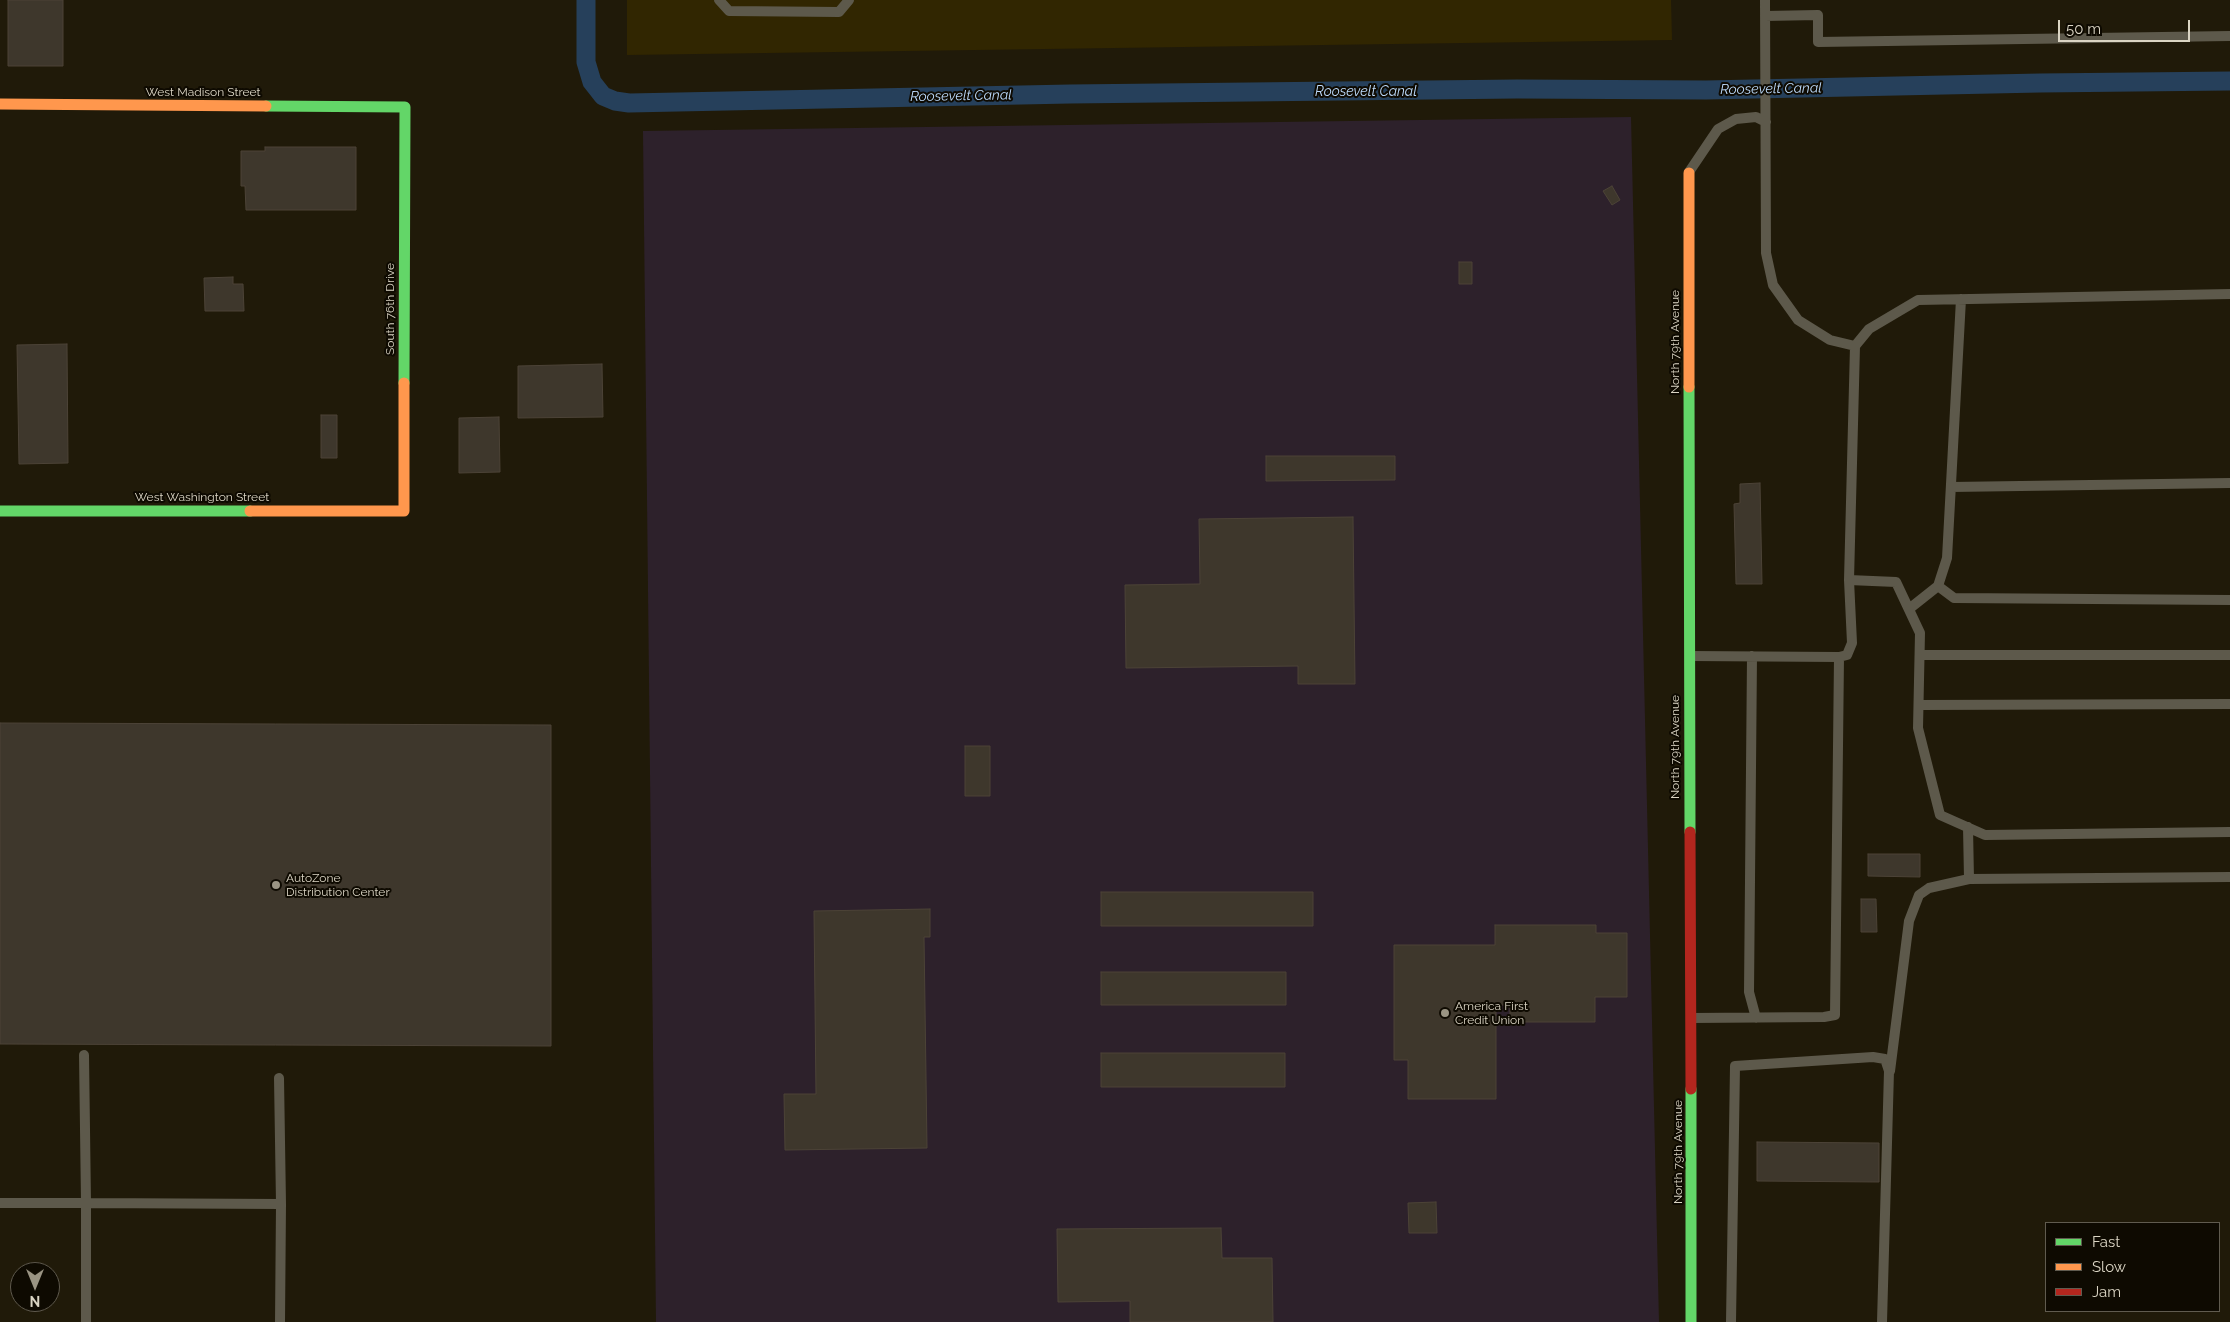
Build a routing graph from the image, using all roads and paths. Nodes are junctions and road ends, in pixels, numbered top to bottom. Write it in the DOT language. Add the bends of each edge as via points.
graph roads {
  1 [pos="719,0"];
  2 [pos="849,0"];
  3 [pos="1765,0"];
  4 [pos="1765,16"];
  5 [pos="2230,36"];
  6 [pos="0,104"];
  7 [pos="405,107"];
  8 [pos="1766,122"];
  9 [pos="1689,173"];
  10 [pos="2230,294"];
  11 [pos="1961,299"];
  12 [pos="1855,346"];
  13 [pos="2230,483"];
  14 [pos="1951,487"];
  15 [pos="0,511"];
  16 [pos="404,511"];
  17 [pos="1849,580"];
  18 [pos="1938,586"];
  19 [pos="2230,600"];
  20 [pos="1909,609"];
  21 [pos="1920,655"];
  22 [pos="2230,655"];
  23 [pos="1689,656"];
  24 [pos="1752,656"];
  25 [pos="1839,657"];
  26 [pos="2230,704"];
  27 [pos="1919,705"];
  28 [pos="1968,828"];
  29 [pos="2230,832"];
  30 [pos="2230,877"];
  31 [pos="1969,878"];
  32 [pos="1691,1018"];
  33 [pos="1756,1018"];
  34 [pos="84,1056"];
  35 [pos="1890,1071"];
  36 [pos="279,1078"];
  37 [pos="0,1203"];
  38 [pos="86,1203"];
  39 [pos="281,1204"];
  40 [pos="86,1322"];
  41 [pos="280,1322"];
  42 [pos="1691,1322"];
  43 [pos="1731,1322"];
  44 [pos="1882,1322"];
  1 -- 2 [label="lane" via="729,11 838,12"];
  3 -- 4 [label="lane"];
  4 -- 5 [label="lane" via="1818,15 1818,42"];
  4 -- 8 [label="lane"];
  6 -- 7 [label="street, West Madison Street"];
  7 -- 16 [label="street, South 76th Drive"];
  8 -- 9 [label="lane" via="1756,117 1736,119 1718,130"];
  8 -- 12 [label="lane" via="1766,253 1773,285 1798,320 1830,340"];
  9 -- 23 [label="street, North 79th Avenue"];
  10 -- 11 [label="lane"];
  11 -- 12 [label="lane" via="1918,300 1869,329"];
  11 -- 14 [label="lane"];
  12 -- 17 [label="lane"];
  13 -- 14 [label="lane"];
  14 -- 18 [label="lane" via="1947,558"];
  15 -- 16 [label="street, West Washington Street"];
  17 -- 20 [label="lane" via="1896,582"];
  17 -- 25 [label="lane" via="1852,643 1847,655"];
  18 -- 19 [label="lane" via="1954,598"];
  18 -- 20 [label="lane"];
  20 -- 21 [label="lane" via="1920,633"];
  21 -- 22 [label="lane"];
  21 -- 27 [label="lane"];
  23 -- 24 [label="lane"];
  23 -- 32 [label="street, North 79th Avenue"];
  24 -- 25 [label="lane"];
  24 -- 33 [label="lane" via="1749,992"];
  25 -- 33 [label="lane" via="1835,1015"];
  26 -- 27 [label="lane"];
  27 -- 28 [label="lane" via="1918,728 1940,815"];
  28 -- 29 [label="lane" via="1985,835"];
  28 -- 31 [label="lane"];
  30 -- 31 [label="lane"];
  31 -- 35 [label="lane" via="1929,888 1918,895 1913,906"];
  32 -- 33 [label="lane"];
  32 -- 42 [label="street, North 79th Avenue"];
  34 -- 38 [label="lane"];
  35 -- 43 [label="lane" via="1885,1059 1873,1057 1734,1066"];
  35 -- 44 [label="lane"];
  36 -- 39 [label="lane"];
  37 -- 38 [label="lane"];
  38 -- 39 [label="lane"];
  38 -- 40 [label="lane"];
  39 -- 41 [label="lane"];
}
